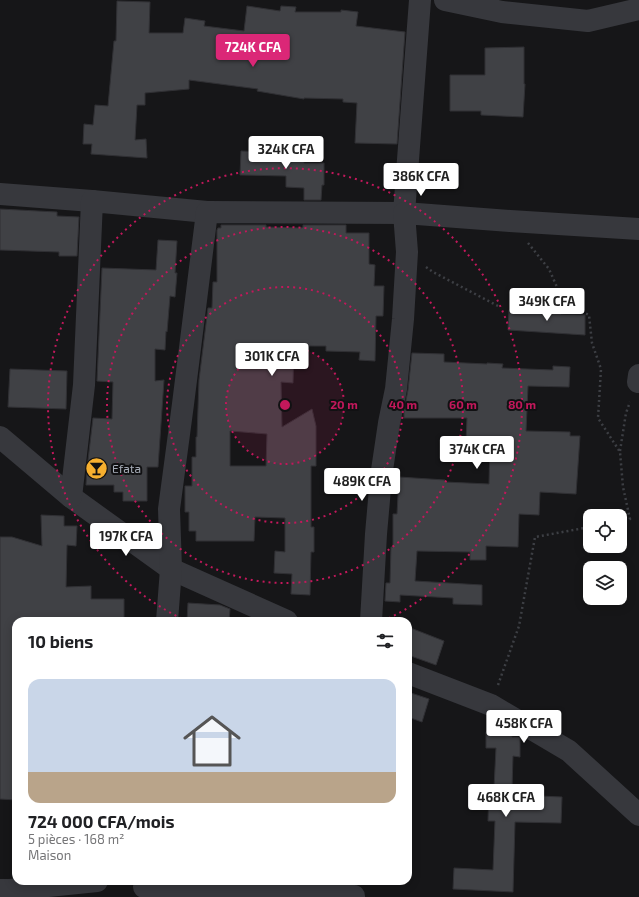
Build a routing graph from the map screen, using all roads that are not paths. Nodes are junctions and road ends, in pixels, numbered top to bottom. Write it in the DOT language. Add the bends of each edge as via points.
graph roads {
  1 [pos="420,0"];
  2 [pos="444,0"];
  3 [pos="639,9"];
  4 [pos="0,194"];
  5 [pos="92,201"];
  6 [pos="207,212"];
  7 [pos="404,213"];
  8 [pos="639,229"];
  9 [pos="0,437"];
  10 [pos="71,497"];
  11 [pos="171,569"];
  12 [pos="167,617"];
  13 [pos="278,617"];
  14 [pos="371,617"];
  15 [pos="412,675"];
  16 [pos="639,815"];
  17 [pos="58,885"];
  18 [pos="144,888"];
  19 [pos="0,890"];
  20 [pos="357,891"];
  1 -- 7 [label="street"];
  2 -- 3 [label="street" via="502,12 588,21"];
  4 -- 5 [label="street"];
  5 -- 6 [label="street"];
  5 -- 10 [label="street" via="84,385"];
  6 -- 7 [label="street"];
  6 -- 11 [label="street" via="169,509"];
  7 -- 8 [label="street"];
  7 -- 14 [label="street" via="407,252 403,319 396,389 381,477"];
  9 -- 10 [label="street"];
  10 -- 11 [label="street"];
  11 -- 12 [label="street"];
  11 -- 13 [label="street"];
  15 -- 16 [label="street" via="491,705 569,751"];
  17 -- 19 [label="street"];
  18 -- 20 [label="street"];
}
